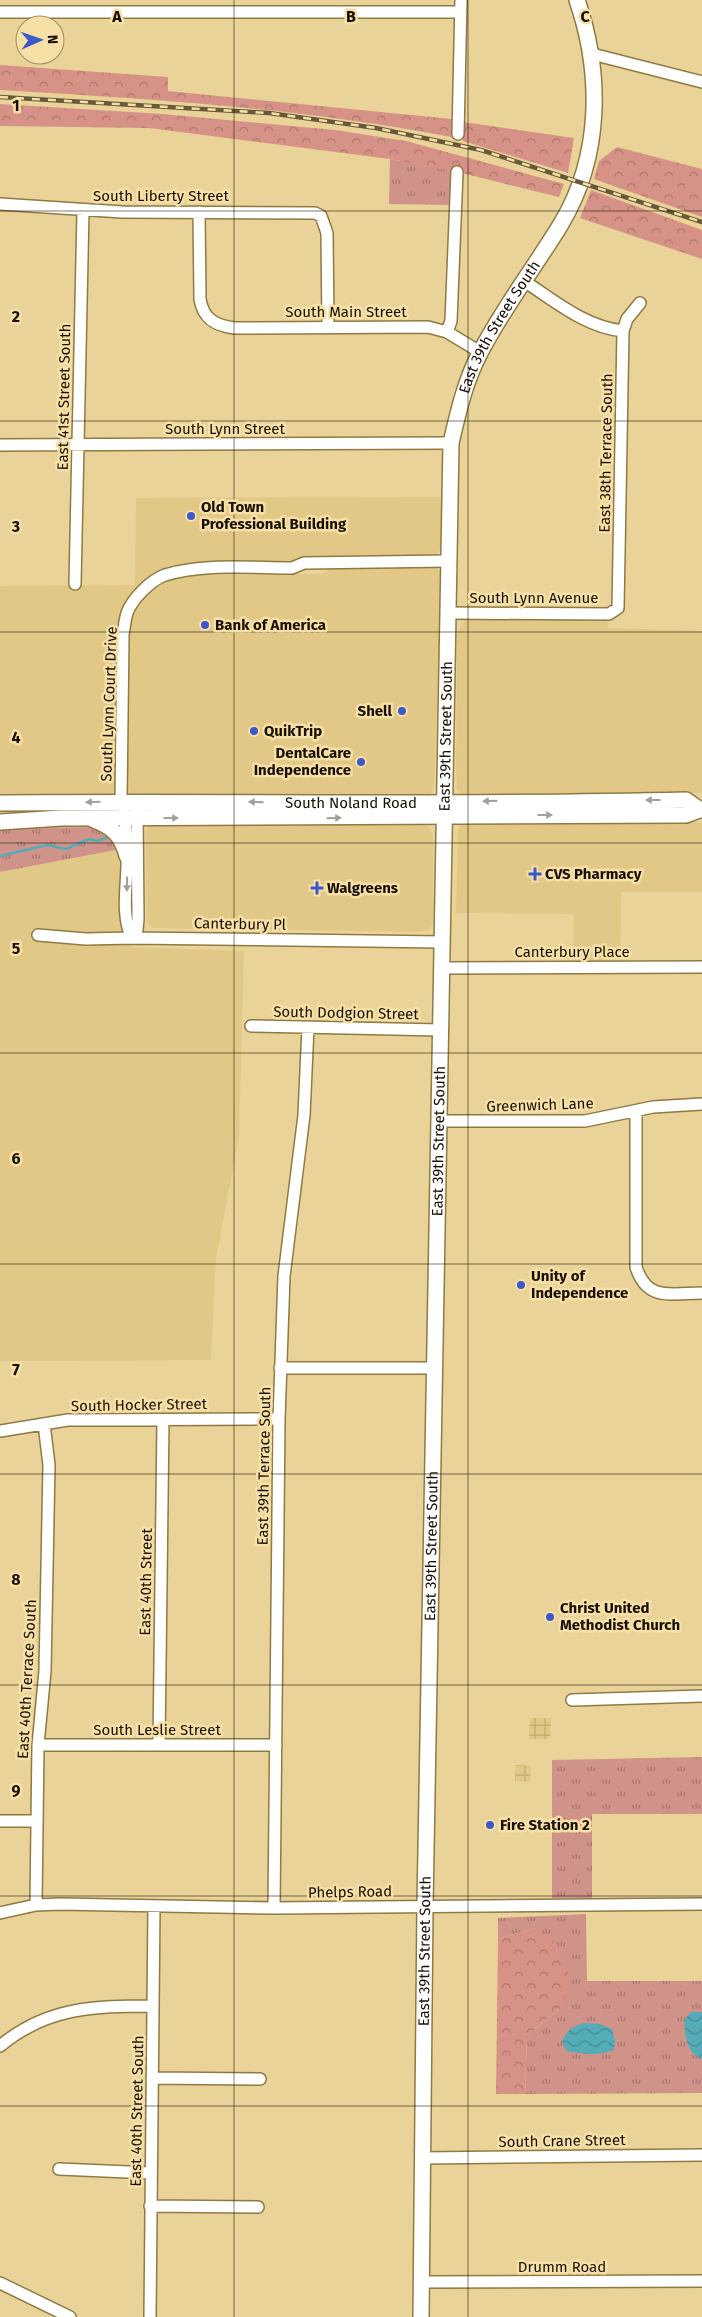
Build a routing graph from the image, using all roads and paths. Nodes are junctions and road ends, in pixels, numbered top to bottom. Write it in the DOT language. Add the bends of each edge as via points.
graph roads {
  1 [pos="577,0"];
  2 [pos="461,6"];
  3 [pos="0,12"];
  4 [pos="592,54"];
  5 [pos="702,82"];
  6 [pos="458,134"];
  7 [pos="457,172"];
  8 [pos="0,204"];
  9 [pos="83,211"];
  10 [pos="199,212"];
  11 [pos="524,281"];
  12 [pos="640,303"];
  13 [pos="328,327"];
  14 [pos="623,331"];
  15 [pos="447,332"];
  16 [pos="480,352"];
  17 [pos="451,443"];
  18 [pos="0,445"];
  19 [pos="78,445"];
  20 [pos="449,561"];
  21 [pos="75,584"];
  22 [pos="618,608"];
  23 [pos="449,613"];
  24 [pos="121,801"];
  25 [pos="137,802"];
  26 [pos="0,803"];
  27 [pos="444,809"];
  28 [pos="700,809"];
  29 [pos="90,818"];
  30 [pos="131,818"];
  31 [pos="0,822"];
  32 [pos="127,856"];
  33 [pos="38,935"];
  34 [pos="132,938"];
  35 [pos="442,942"];
  36 [pos="702,966"];
  37 [pos="441,968"];
  38 [pos="250,1026"];
  39 [pos="308,1027"];
  40 [pos="440,1030"];
  41 [pos="702,1104"];
  42 [pos="636,1111"];
  43 [pos="438,1121"];
  44 [pos="702,1293"];
  45 [pos="280,1368"];
  46 [pos="435,1368"];
  47 [pos="279,1419"];
  48 [pos="163,1420"];
  49 [pos="44,1424"];
  50 [pos="0,1431"];
  51 [pos="702,1696"];
  52 [pos="572,1700"];
  53 [pos="38,1745"];
  54 [pos="159,1745"];
  55 [pos="276,1746"];
  56 [pos="0,1820"];
  57 [pos="37,1821"];
  58 [pos="702,1904"];
  59 [pos="36,1905"];
  60 [pos="154,1906"];
  61 [pos="425,1906"];
  62 [pos="274,1908"];
  63 [pos="0,1913"];
  64 [pos="153,2006"];
  65 [pos="0,2046"];
  66 [pos="152,2078"];
  67 [pos="260,2079"];
  68 [pos="702,2155"];
  69 [pos="423,2158"];
  70 [pos="59,2169"];
  71 [pos="151,2173"];
  72 [pos="150,2206"];
  73 [pos="258,2207"];
  74 [pos="702,2281"];
  75 [pos="422,2282"];
  76 [pos="0,2283"];
  77 [pos="70,2317"];
  78 [pos="150,2317"];
  79 [pos="421,2317"];
  1 -- 4 [label="main road, East 39th Street South"];
  2 -- 3 [label="street"];
  2 -- 6 [label="street"];
  4 -- 5 [label="street"];
  4 -- 11 [label="main road, East 39th Street South" via="594,117 581,180 562,222"];
  7 -- 15 [label="street" via="451,321"];
  8 -- 9 [label="street, South Liberty Street"];
  9 -- 10 [label="street, South Liberty Street"];
  9 -- 19 [label="street, East 41st Street South"];
  10 -- 13 [label="street, South Main Street" via="200,299 201,308 208,317 217,324 235,328"];
  10 -- 13 [label="street, South Liberty Street" via="310,211 321,216 327,233"];
  11 -- 14 [label="street" via="588,322 605,329"];
  11 -- 16 [label="main road, East 39th Street South"];
  12 -- 14 [label="street, East 38th Terrace South"];
  13 -- 15 [label="street, South Main Street" via="428,327"];
  14 -- 22 [label="street, East 38th Terrace South"];
  15 -- 16 [label="street, South Main Street"];
  16 -- 17 [label="main road, East 39th Street South" via="468,381"];
  17 -- 19 [label="street, South Lynn Street"];
  17 -- 20 [label="main road, East 39th Street South"];
  18 -- 19 [label="street, South Lynn Street"];
  19 -- 21 [label="street, East 41st Street South"];
  20 -- 23 [label="main road, East 39th Street South"];
  20 -- 24 [label="street, South Lynn Court Drive" via="304,563 292,568 189,570 163,576 152,583 128,612 123,635"];
  22 -- 23 [label="street, South Lynn Avenue" via="609,614"];
  23 -- 27 [label="main road, East 39th Street South"];
  24 -- 25 [label="main road, South Noland Road"];
  24 -- 26 [label="main road, South Noland Road, one-way"];
  24 -- 30 [label="street, South Lynn Court Drive"];
  27 -- 25 [label="main road, South Noland Road, one-way" via="405,803"];
  25 -- 30 [label="street, South Lynn Court Drive"];
  27 -- 28 [label="main road, South Noland Road" via="567,808 686,800"];
  30 -- 27 [label="main road, South Noland Road, one-way" via="299,819"];
  27 -- 35 [label="main road, East 39th Street South"];
  29 -- 30 [label="main road, South Noland Road"];
  29 -- 31 [label="main road, South Noland Road"];
  29 -- 32 [label="main road" via="116,831"];
  30 -- 32 [label="street, South Lynn Court Drive"];
  30 -- 34 [label="street, South Lynn Court Drive" via="138,919"];
  32 -- 34 [label="street, South Lynn Court Drive, one-way" via="126,922"];
  33 -- 34 [label="street, Canterbury Pl"];
  34 -- 35 [label="street, Canterbury Pl"];
  35 -- 37 [label="main road, East 39th Street South"];
  36 -- 37 [label="street, Canterbury Place"];
  37 -- 40 [label="main road, East 39th Street South"];
  38 -- 39 [label="street, South Dodgion Street"];
  39 -- 40 [label="street, South Dodgion Street"];
  39 -- 45 [label="street, East 39th Terrace South" via="304,1115 284,1276"];
  40 -- 43 [label="main road, East 39th Street South"];
  41 -- 42 [label="street, Greenwich Lane"];
  42 -- 43 [label="street, Greenwich Lane" via="585,1121"];
  42 -- 44 [label="street" via="636,1267 640,1281 647,1288 661,1293"];
  43 -- 46 [label="main road, East 39th Street South"];
  45 -- 46 [label="street"];
  45 -- 47 [label="street, East 39th Terrace South"];
  46 -- 61 [label="main road, East 39th Street South"];
  47 -- 48 [label="street, South Hocker Street"];
  47 -- 55 [label="street, East 39th Terrace South"];
  48 -- 49 [label="street, South Hocker Street" via="68,1420"];
  48 -- 54 [label="street, East 40th Street"];
  49 -- 50 [label="street, South Hocker Street"];
  49 -- 53 [label="street, East 40th Terrace South" via="49,1465 45,1671"];
  51 -- 52 [label="street"];
  53 -- 54 [label="street, South Leslie Street"];
  53 -- 57 [label="street, East 40th Terrace South"];
  54 -- 55 [label="street, South Leslie Street"];
  55 -- 62 [label="street, East 39th Terrace South"];
  56 -- 57 [label="street"];
  57 -- 59 [label="street, East 40th Terrace South"];
  58 -- 61 [label="street, Phelps Road"];
  59 -- 60 [label="street, Phelps Road"];
  59 -- 63 [label="street, Phelps Road"];
  60 -- 62 [label="street, Phelps Road"];
  60 -- 64 [label="street, East 40th Street South"];
  61 -- 62 [label="street, Phelps Road"];
  61 -- 69 [label="main road, East 39th Street South"];
  64 -- 65 [label="street" via="110,2006 62,2012 24,2029"];
  64 -- 66 [label="street, East 40th Street South"];
  66 -- 67 [label="street"];
  66 -- 71 [label="street, East 40th Street South"];
  68 -- 69 [label="street, South Crane Street"];
  69 -- 75 [label="main road, East 39th Street South"];
  70 -- 71 [label="street"];
  71 -- 72 [label="street, East 40th Street South"];
  72 -- 73 [label="street"];
  72 -- 78 [label="street, East 40th Street South"];
  74 -- 75 [label="street, Drumm Road"];
  75 -- 79 [label="main road, East 39th Street South"];
  76 -- 77 [label="street"];
}
